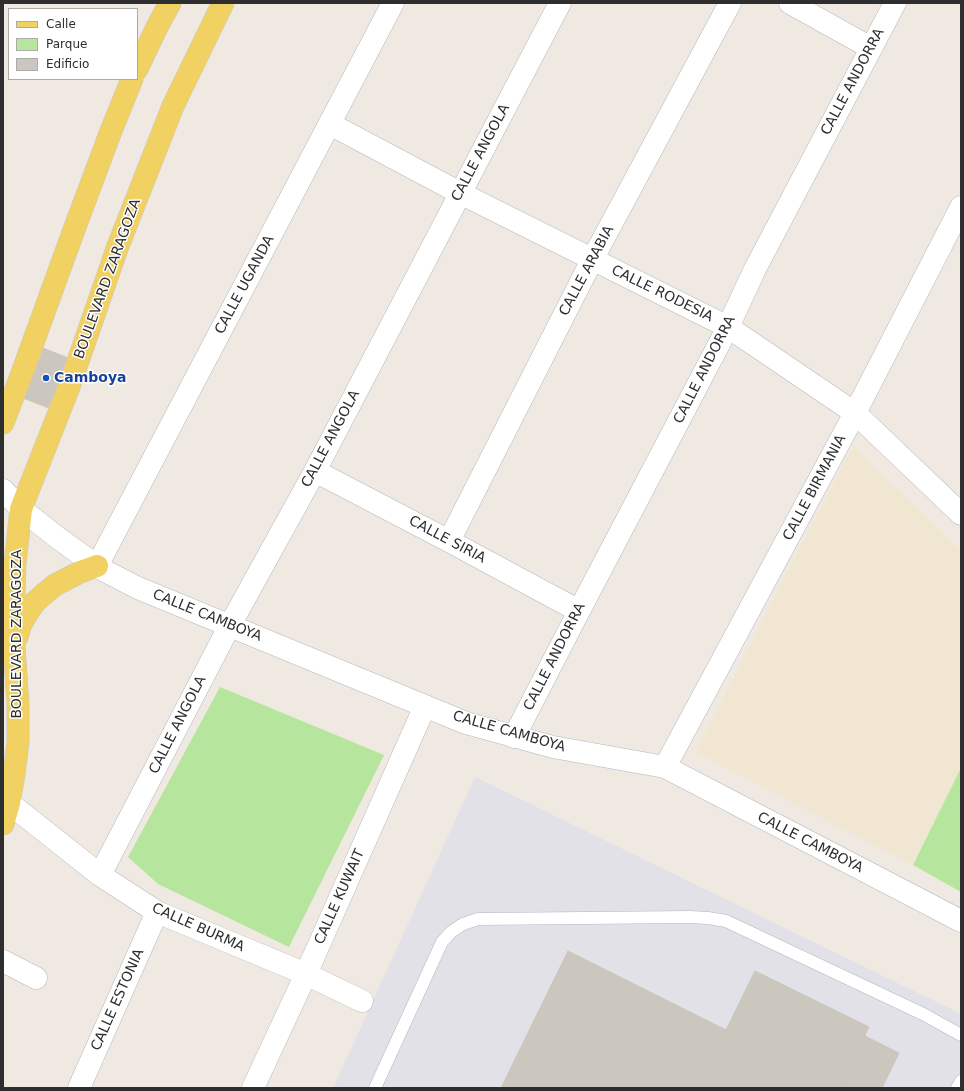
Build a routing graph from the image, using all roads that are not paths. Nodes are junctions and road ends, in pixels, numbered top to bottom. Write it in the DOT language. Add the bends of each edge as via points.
graph roads {
  1 [pos="163,3"];
  2 [pos="170,3"];
  3 [pos="223,3"];
  4 [pos="393,3"];
  5 [pos="560,3"];
  6 [pos="730,3"];
  7 [pos="790,3"];
  8 [pos="895,3"];
  9 [pos="157,27"];
  10 [pos="871,48"];
  11 [pos="138,66"];
  12 [pos="132,80"];
  13 [pos="330,124"];
  14 [pos="460,193"];
  15 [pos="961,207"];
  16 [pos="592,260"];
  17 [pos="728,327"];
  18 [pos="855,413"];
  19 [pos="3,423"];
  20 [pos="315,471"];
  21 [pos="3,490"];
  22 [pos="21,509"];
  23 [pos="961,514"];
  24 [pos="449,540"];
  25 [pos="97,566"];
  26 [pos="579,611"];
  27 [pos="230,625"];
  28 [pos="14,646"];
  29 [pos="425,706"];
  30 [pos="514,736"];
  31 [pos="664,767"];
  32 [pos="9,803"];
  33 [pos="3,824"];
  34 [pos="100,875"];
  35 [pos="157,912"];
  36 [pos="961,921"];
  37 [pos="3,961"];
  38 [pos="306,974"];
  39 [pos="36,978"];
  40 [pos="362,1001"];
  41 [pos="961,1035"];
  42 [pos="961,1080"];
  43 [pos="79,1088"];
  44 [pos="253,1088"];
  45 [pos="375,1088"];
  46 [pos="958,1088"];
  1 -- 9 [label="street"];
  2 -- 9 [label="main road"];
  3 -- 22 [label="main road, BOULEVARD ZARAGOZA" via="173,106 118,246 69,387"];
  4 -- 13 [label="street, CALLE UGANDA"];
  5 -- 14 [label="street, CALLE ANGOLA"];
  6 -- 16 [label="street, CALLE ARABIA"];
  7 -- 10 [label="street"];
  8 -- 10 [label="street, CALLE ANDORRA"];
  9 -- 11 [label="main road"];
  10 -- 17 [label="street, CALLE ANDORRA" via="755,269"];
  12 -- 19 [label="main road"];
  13 -- 14 [label="street, CALLE RODESIA"];
  13 -- 25 [label="street, CALLE UGANDA"];
  14 -- 16 [label="street, CALLE RODESIA"];
  14 -- 20 [label="street, CALLE ANGOLA"];
  15 -- 18 [label="street, CALLE BIRMANIA"];
  16 -- 17 [label="street, CALLE RODESIA"];
  16 -- 24 [label="street, CALLE ARABIA"];
  17 -- 18 [label="street, CALLE RODESIA"];
  17 -- 26 [label="street, CALLE ANDORRA"];
  18 -- 23 [label="street, CALLE RODESIA"];
  18 -- 31 [label="street, CALLE BIRMANIA"];
  20 -- 24 [label="street, CALLE SIRIA"];
  20 -- 27 [label="street, CALLE ANGOLA"];
  21 -- 22 [label="street, CALLE CAMBOYA"];
  22 -- 25 [label="street, CALLE CAMBOYA"];
  22 -- 28 [label="main road, BOULEVARD ZARAGOZA" via="15,564"];
  24 -- 26 [label="street, CALLE SIRIA"];
  25 -- 27 [label="street, CALLE CAMBOYA" via="138,588"];
  25 -- 28 [label="main road" via="55,585 35,602 22,624"];
  26 -- 30 [label="street, CALLE ANDORRA"];
  27 -- 29 [label="street, CALLE CAMBOYA"];
  27 -- 34 [label="street, CALLE ANGOLA"];
  28 -- 32 [label="main road, BOULEVARD ZARAGOZA" via="18,742"];
  29 -- 30 [label="street, CALLE CAMBOYA" via="466,723"];
  29 -- 38 [label="street, CALLE KUWAIT"];
  30 -- 31 [label="street, CALLE CAMBOYA" via="553,747"];
  31 -- 36 [label="street, CALLE CAMBOYA"];
  32 -- 33 [label="main road, BOULEVARD ZARAGOZA"];
  32 -- 34 [label="street, CALLE BURMA"];
  34 -- 35 [label="street, CALLE BURMA"];
  35 -- 38 [label="street, CALLE BURMA"];
  35 -- 43 [label="street, CALLE ESTONIA"];
  37 -- 39 [label="street"];
  38 -- 40 [label="street, CALLE BURMA"];
  38 -- 44 [label="street, CALLE KUWAIT"];
  41 -- 45 [label="lane" via="923,1014 726,921 690,917 478,919 463,924 442,942"];
  42 -- 46 [label="lane"];
}
